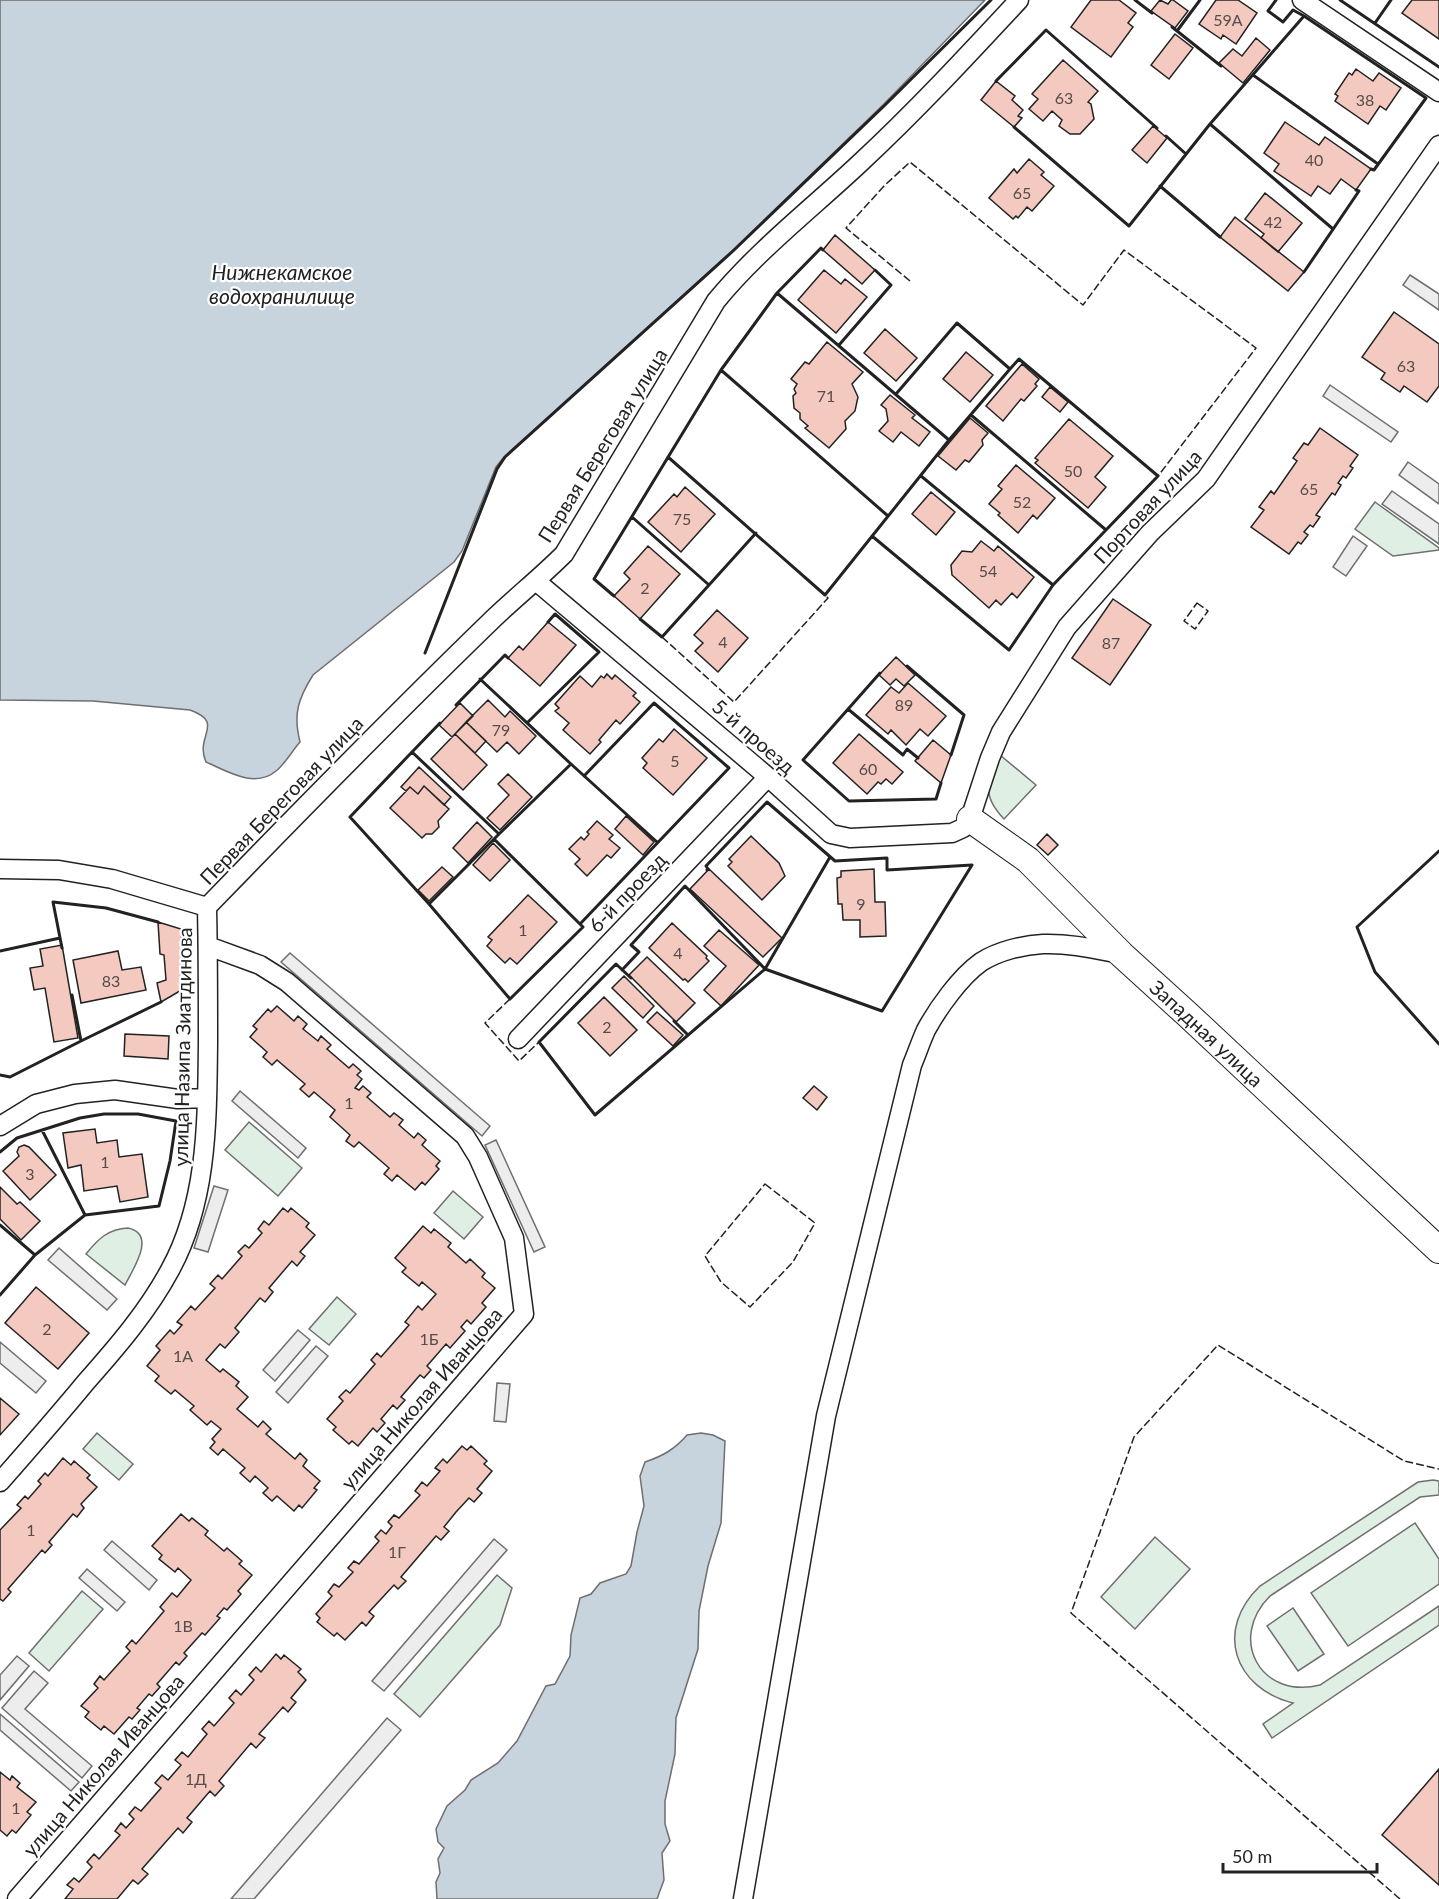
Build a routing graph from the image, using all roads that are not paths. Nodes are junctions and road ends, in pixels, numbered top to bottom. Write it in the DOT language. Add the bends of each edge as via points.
graph roads {
  1 [pos="1019,0"];
  2 [pos="1302,0"];
  3 [pos="1439,92"];
  4 [pos="1439,145"];
  5 [pos="536,581"];
  6 [pos="768,777"];
  7 [pos="970,819"];
  8 [pos="0,869"];
  9 [pos="207,908"];
  10 [pos="208,946"];
  11 [pos="1121,954"];
  12 [pos="518,1039"];
  13 [pos="207,1098"];
  14 [pos="0,1126"];
  15 [pos="1439,1250"];
  16 [pos="0,1482"];
  17 [pos="17,1899"];
  18 [pos="743,1899"];
  1 -- 5 [label="street, Первая Береговая улица" via="860,163 736,277 716,301 564,554"];
  2 -- 3 [label="street"];
  4 -- 7 [label="street, Портовая улица" via="1206,479 1150,533 1067,627 1001,732"];
  5 -- 6 [label="street, 5-й проезд"];
  5 -- 9 [label="street, Первая Береговая улица" via="320,790"];
  6 -- 7 [label="street, 5-й проезд" via="831,834 850,838 952,833"];
  6 -- 12 [label="street, 6-й проезд"];
  7 -- 11 [label="street, Западная улица" via="1028,860"];
  8 -- 9 [label="street, Первая Береговая улица" via="60,870 112,879"];
  9 -- 10 [label="street, улица Назипа Зиатдинова"];
  10 -- 13 [label="street, улица Назипа Зиатдинова"];
  10 -- 17 [label="street, улица Николая Иванцова" via="261,965 288,982 465,1136 514,1238 524,1314"];
  11 -- 15 [label="street, Западная улица"];
  11 -- 18 [label="street" via="1041,944 1006,951 981,963 961,982 939,1008 919,1048 826,1416"];
  13 -- 14 [label="street" via="178,1099 115,1090 75,1094 36,1104"];
  13 -- 16 [label="street, улица Назипа Зиатдинова" via="197,1198 171,1269 123,1340"];
}
